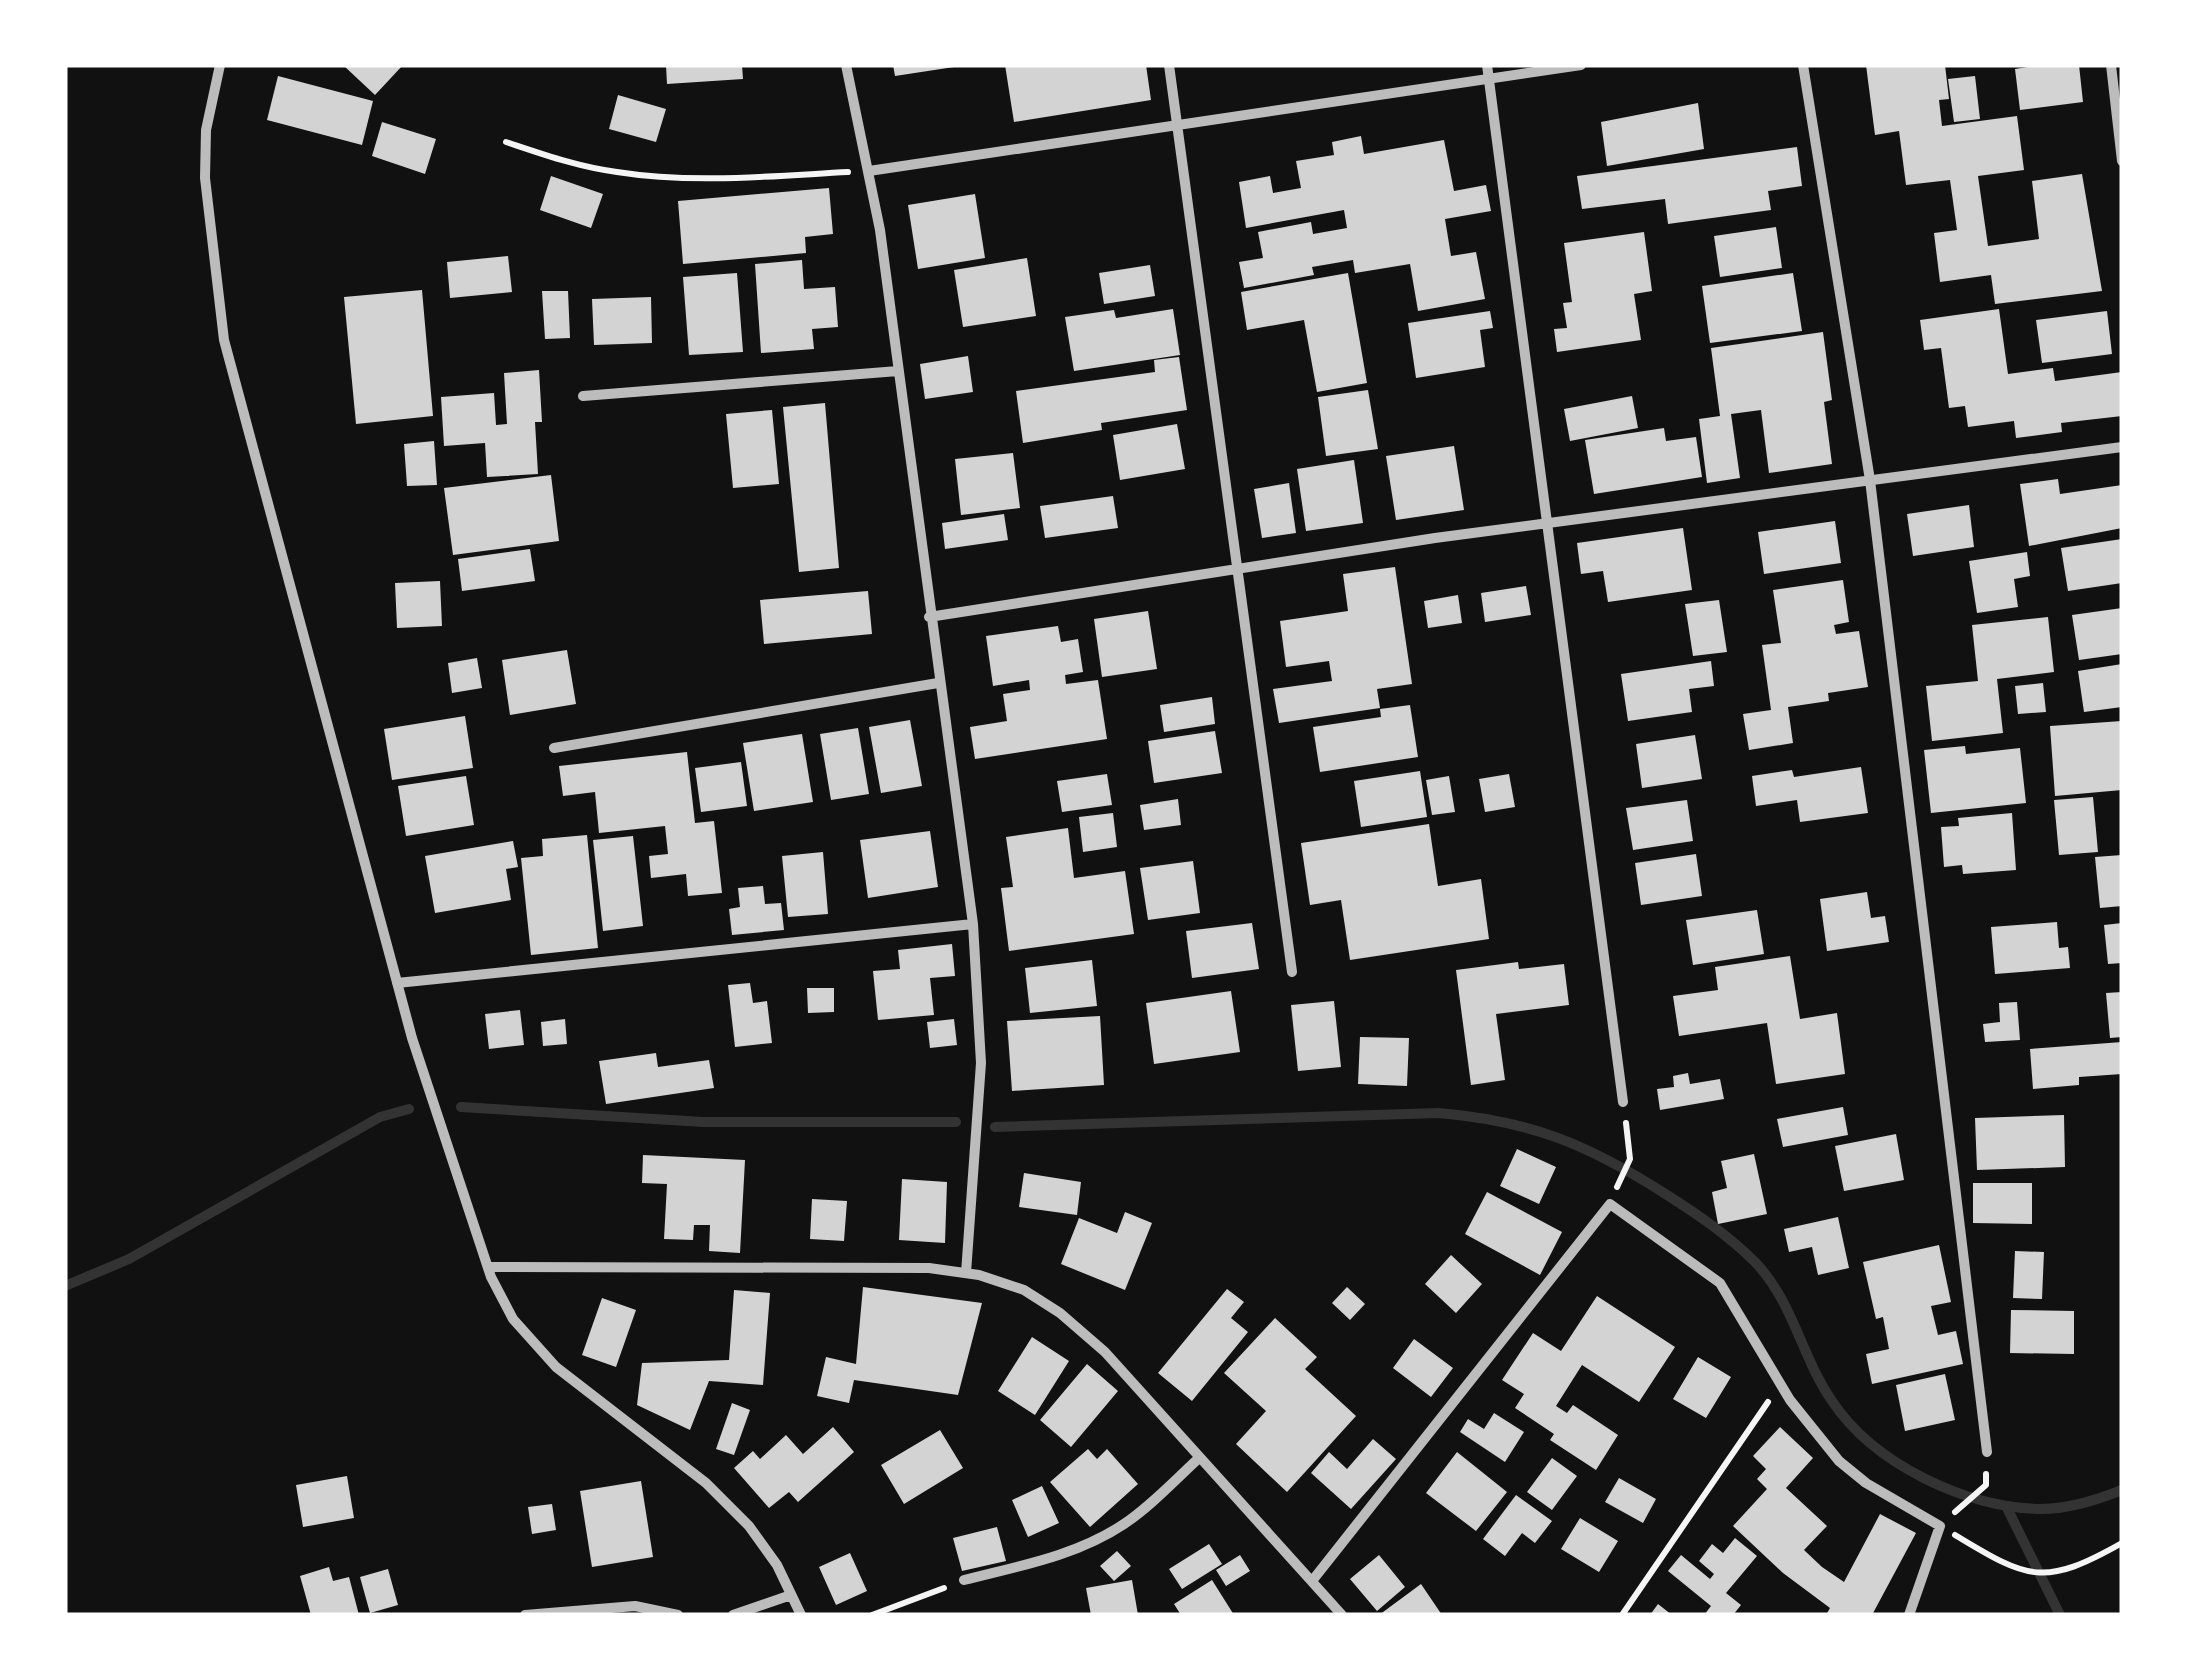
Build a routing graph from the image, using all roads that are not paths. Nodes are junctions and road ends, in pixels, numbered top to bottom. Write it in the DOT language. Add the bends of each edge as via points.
graph roads {
  1 [pos="220,65"];
  2 [pos="846,65"];
  3 [pos="1170,65"];
  4 [pos="1487,65"];
  5 [pos="1582,65"];
  6 [pos="1803,65"];
  7 [pos="2111,65"];
  8 [pos="1489,79"];
  9 [pos="1178,126"];
  10 [pos="2122,161"];
  11 [pos="869,172"];
  12 [pos="898,371"];
  13 [pos="583,396"];
  14 [pos="2122,447"];
  15 [pos="1870,480"];
  16 [pos="1548,523"];
  17 [pos="1236,569"];
  18 [pos="930,616"];
  19 [pos="938,683"];
  20 [pos="554,748"];
  21 [pos="973,924"];
  22 [pos="1292,972"];
  23 [pos="398,983"];
  24 [pos="1623,1102"];
  25 [pos="488,1267"];
  26 [pos="966,1273"];
  27 [pos="1987,1452"];
  28 [pos="1200,1458"];
  29 [pos="964,1580"];
  30 [pos="1312,1581"];
  31 [pos="791,1595"];
  32 [pos="525,1615"];
  33 [pos="678,1615"];
  34 [pos="733,1615"];
  35 [pos="801,1615"];
  36 [pos="1342,1615"];
  37 [pos="1908,1615"];
  1 -- 23 [label="street" via="206,130 206,178 224,340"];
  2 -- 11 [label="street"];
  3 -- 9 [label="street"];
  4 -- 8 [label="street"];
  5 -- 8 [label="street"];
  6 -- 15 [label="street"];
  7 -- 10 [label="street"];
  8 -- 9 [label="street"];
  8 -- 16 [label="street"];
  9 -- 11 [label="street"];
  9 -- 17 [label="street"];
  11 -- 12 [label="street"];
  12 -- 13 [label="street"];
  12 -- 18 [label="street"];
  14 -- 15 [label="street"];
  15 -- 16 [label="street"];
  15 -- 27 [label="street"];
  16 -- 17 [label="street"];
  16 -- 24 [label="street"];
  17 -- 18 [label="street"];
  17 -- 22 [label="street"];
  18 -- 19 [label="street"];
  19 -- 20 [label="street"];
  19 -- 21 [label="street"];
  21 -- 23 [label="street"];
  21 -- 26 [label="street" via="981,1063"];
  23 -- 25 [label="street"];
  25 -- 26 [label="street" via="783,1265"];
  25 -- 31 [label="street" via="513,1320 545,1356 706,1483 749,1526"];
  26 -- 28 [label="street" via="1024,1290 1060,1313 1105,1352"];
  28 -- 29 [label="street" via="1102,1536 1047,1559"];
  28 -- 30 [label="street"];
  30 -- 36 [label="street"];
  30 -- 37 [label="street" via="1610,1204 1720,1283 1780,1384 1839,1461 1940,1526"];
  31 -- 34 [label="street"];
  31 -- 35 [label="street"];
  32 -- 33 [label="street" via="635,1606"];
}
